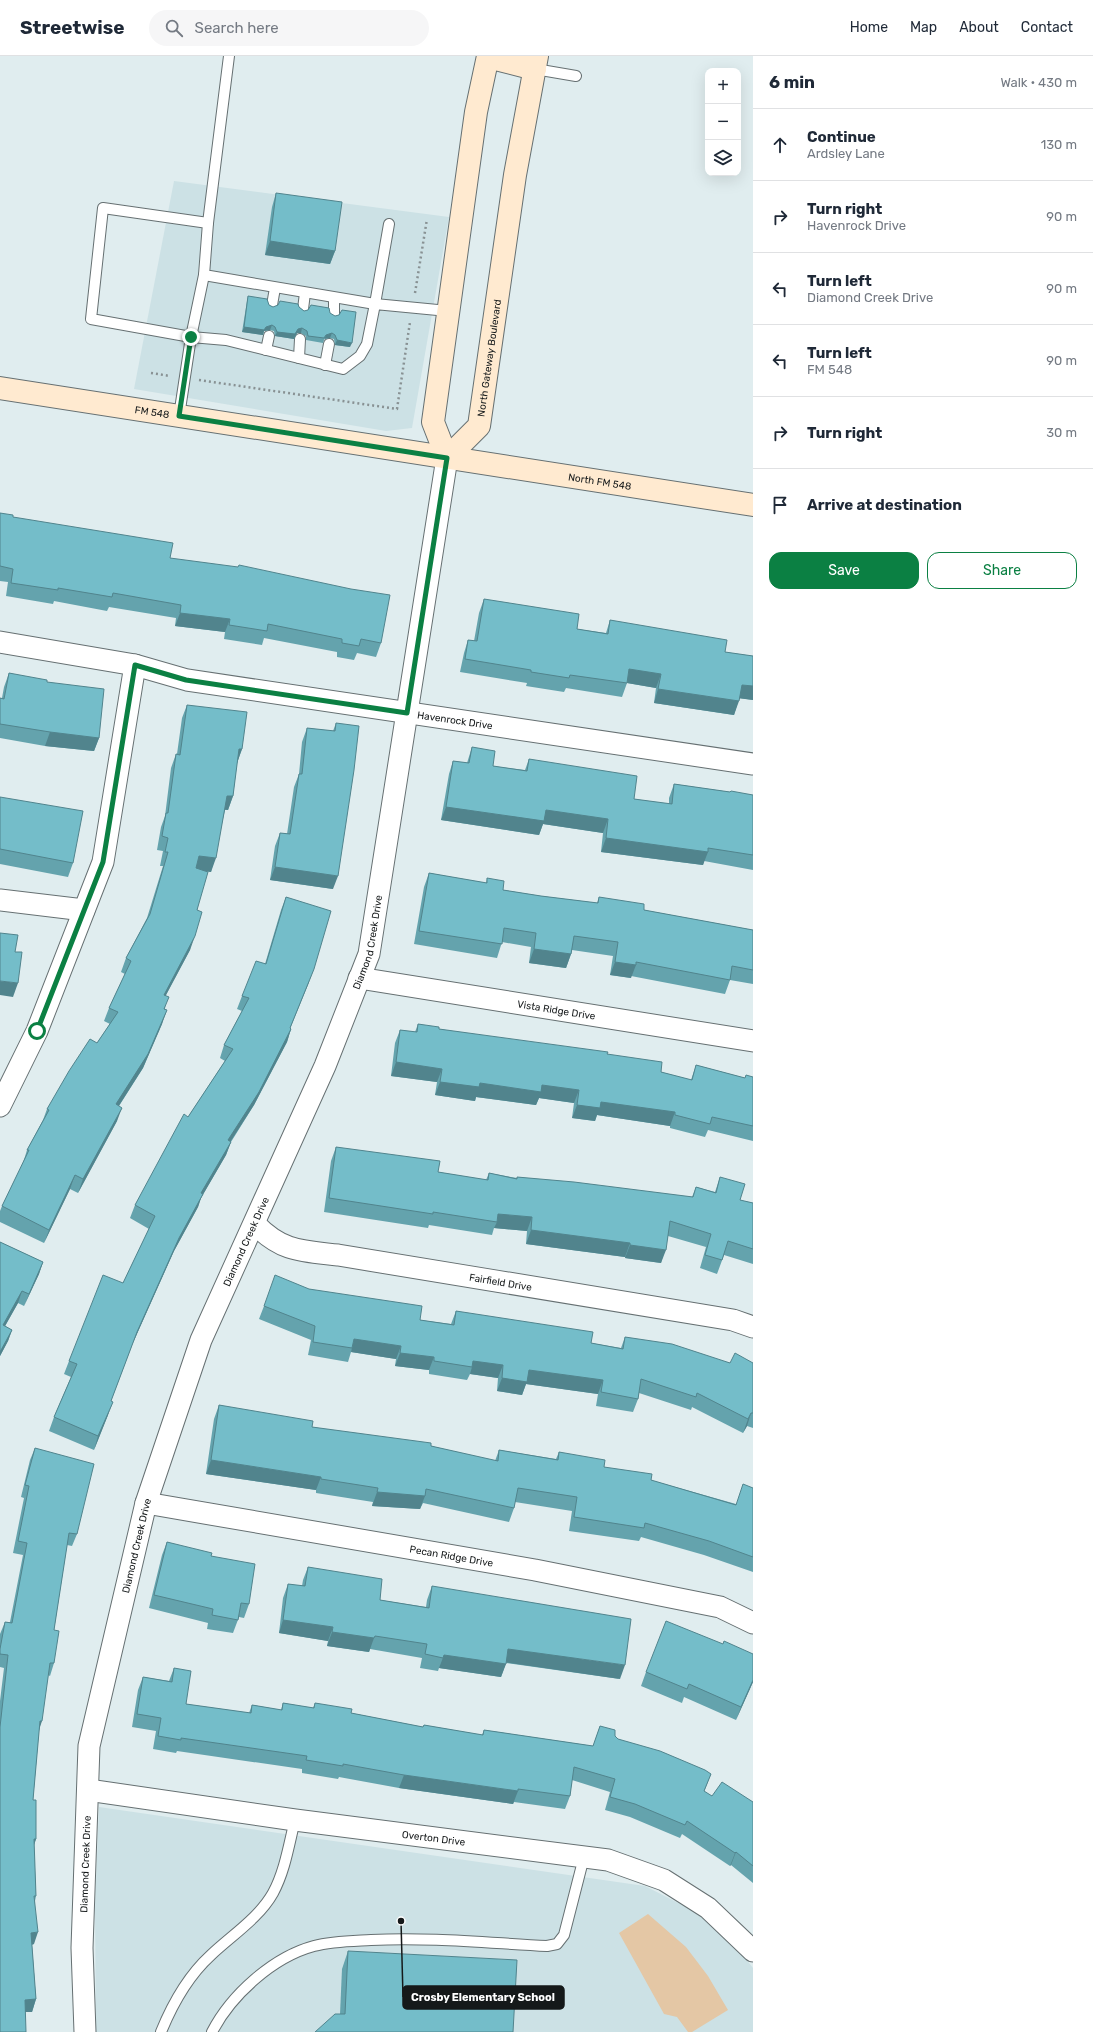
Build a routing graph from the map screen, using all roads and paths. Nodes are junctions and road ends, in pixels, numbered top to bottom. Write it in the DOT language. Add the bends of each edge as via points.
graph roads {
  1 [pos="229,56"];
  2 [pos="487,56"];
  3 [pos="536,62"];
  4 [pos="576,76"];
  5 [pos="208,223"];
  6 [pos="389,224"];
  7 [pos="204,275"];
  8 [pos="275,288"];
  9 [pos="305,293"];
  10 [pos="334,298"];
  11 [pos="375,304"];
  12 [pos="272,305"];
  13 [pos="304,309"];
  14 [pos="448,311"];
  15 [pos="334,314"];
  16 [pos="269,336"];
  17 [pos="191,337"];
  18 [pos="300,339"];
  19 [pos="329,344"];
  20 [pos="266,350"];
  21 [pos="299,358"];
  22 [pos="325,365"];
  23 [pos="0,388"];
  24 [pos="179,416"];
  25 [pos="447,458"];
  26 [pos="753,505"];
  27 [pos="0,642"];
  28 [pos="135,665"];
  29 [pos="407,713"];
  30 [pos="753,764"];
  31 [pos="0,900"];
  32 [pos="84,910"];
  33 [pos="359,978"];
  34 [pos="753,1041"];
  35 [pos="0,1106"];
  36 [pos="255,1224"];
  37 [pos="753,1327"];
  38 [pos="146,1503"];
  39 [pos="753,1623"];
  40 [pos="88,1790"];
  41 [pos="295,1820"];
  42 [pos="584,1857"];
  43 [pos="753,1951"];
  44 [pos="85,2032"];
  45 [pos="161,2032"];
  46 [pos="212,2032"];
  1 -- 5 [label="lane"];
  2 -- 3 [label="main road"];
  2 -- 14 [label="main road" via="476,112"];
  3 -- 4 [label="lane"];
  3 -- 25 [label="main road, North Gateway Boulevard" via="515,176 479,426"];
  5 -- 7 [label="lane"];
  5 -- 17 [label="lane" via="103,208 91,319"];
  6 -- 11 [label="lane"];
  7 -- 8 [label="lane"];
  7 -- 17 [label="lane"];
  8 -- 9 [label="lane"];
  8 -- 12 [label="lane"];
  9 -- 10 [label="lane"];
  9 -- 13 [label="lane"];
  10 -- 11 [label="lane"];
  10 -- 15 [label="lane"];
  11 -- 14 [label="lane"];
  11 -- 22 [label="lane" via="367,344 360,356 343,369"];
  14 -- 25 [label="main road" via="433,422"];
  16 -- 20 [label="lane"];
  17 -- 20 [label="lane" via="226,340"];
  17 -- 24 [label="lane"];
  18 -- 21 [label="lane"];
  19 -- 22 [label="lane"];
  20 -- 21 [label="lane"];
  21 -- 22 [label="lane"];
  23 -- 24 [label="main road, FM 548 / FM 548"];
  24 -- 25 [label="main road, FM 548 / FM 548"];
  25 -- 26 [label="main road, North FM 548 / FM 548"];
  25 -- 29 [label="street, Diamond Creek Drive"];
  27 -- 28 [label="street, Havenrock Drive"];
  28 -- 29 [label="street, Havenrock Drive" via="186,680"];
  28 -- 32 [label="street" via="103,862"];
  29 -- 30 [label="street, Havenrock Drive"];
  29 -- 33 [label="street, Diamond Creek Drive" via="369,954"];
  31 -- 32 [label="street"];
  32 -- 35 [label="street" via="37,1031"];
  33 -- 34 [label="street, Vista Ridge Drive"];
  33 -- 36 [label="street, Diamond Creek Drive" via="325,1066"];
  36 -- 37 [label="street, Fairfield Drive" via="267,1237 291,1250 338,1255 733,1320"];
  36 -- 38 [label="street, Diamond Creek Drive" via="201,1340"];
  38 -- 39 [label="street, Pecan Ridge Drive" via="543,1571 720,1607"];
  38 -- 40 [label="street, Diamond Creek Drive" via="89,1746"];
  40 -- 41 [label="street, Overton Drive"];
  40 -- 44 [label="street, Diamond Creek Drive" via="82,1948"];
  41 -- 42 [label="street, Overton Drive"];
  41 -- 45 [label="lane" via="284,1865 273,1893 264,1906 209,1957 184,1987"];
  42 -- 43 [label="street, Overton Drive" via="608,1860 664,1880 708,1908"];
  42 -- 46 [label="lane" via="564,1935 557,1944 546,1946 393,1939 344,1941 313,1946 282,1960 256,1978 220,2017"];
}
